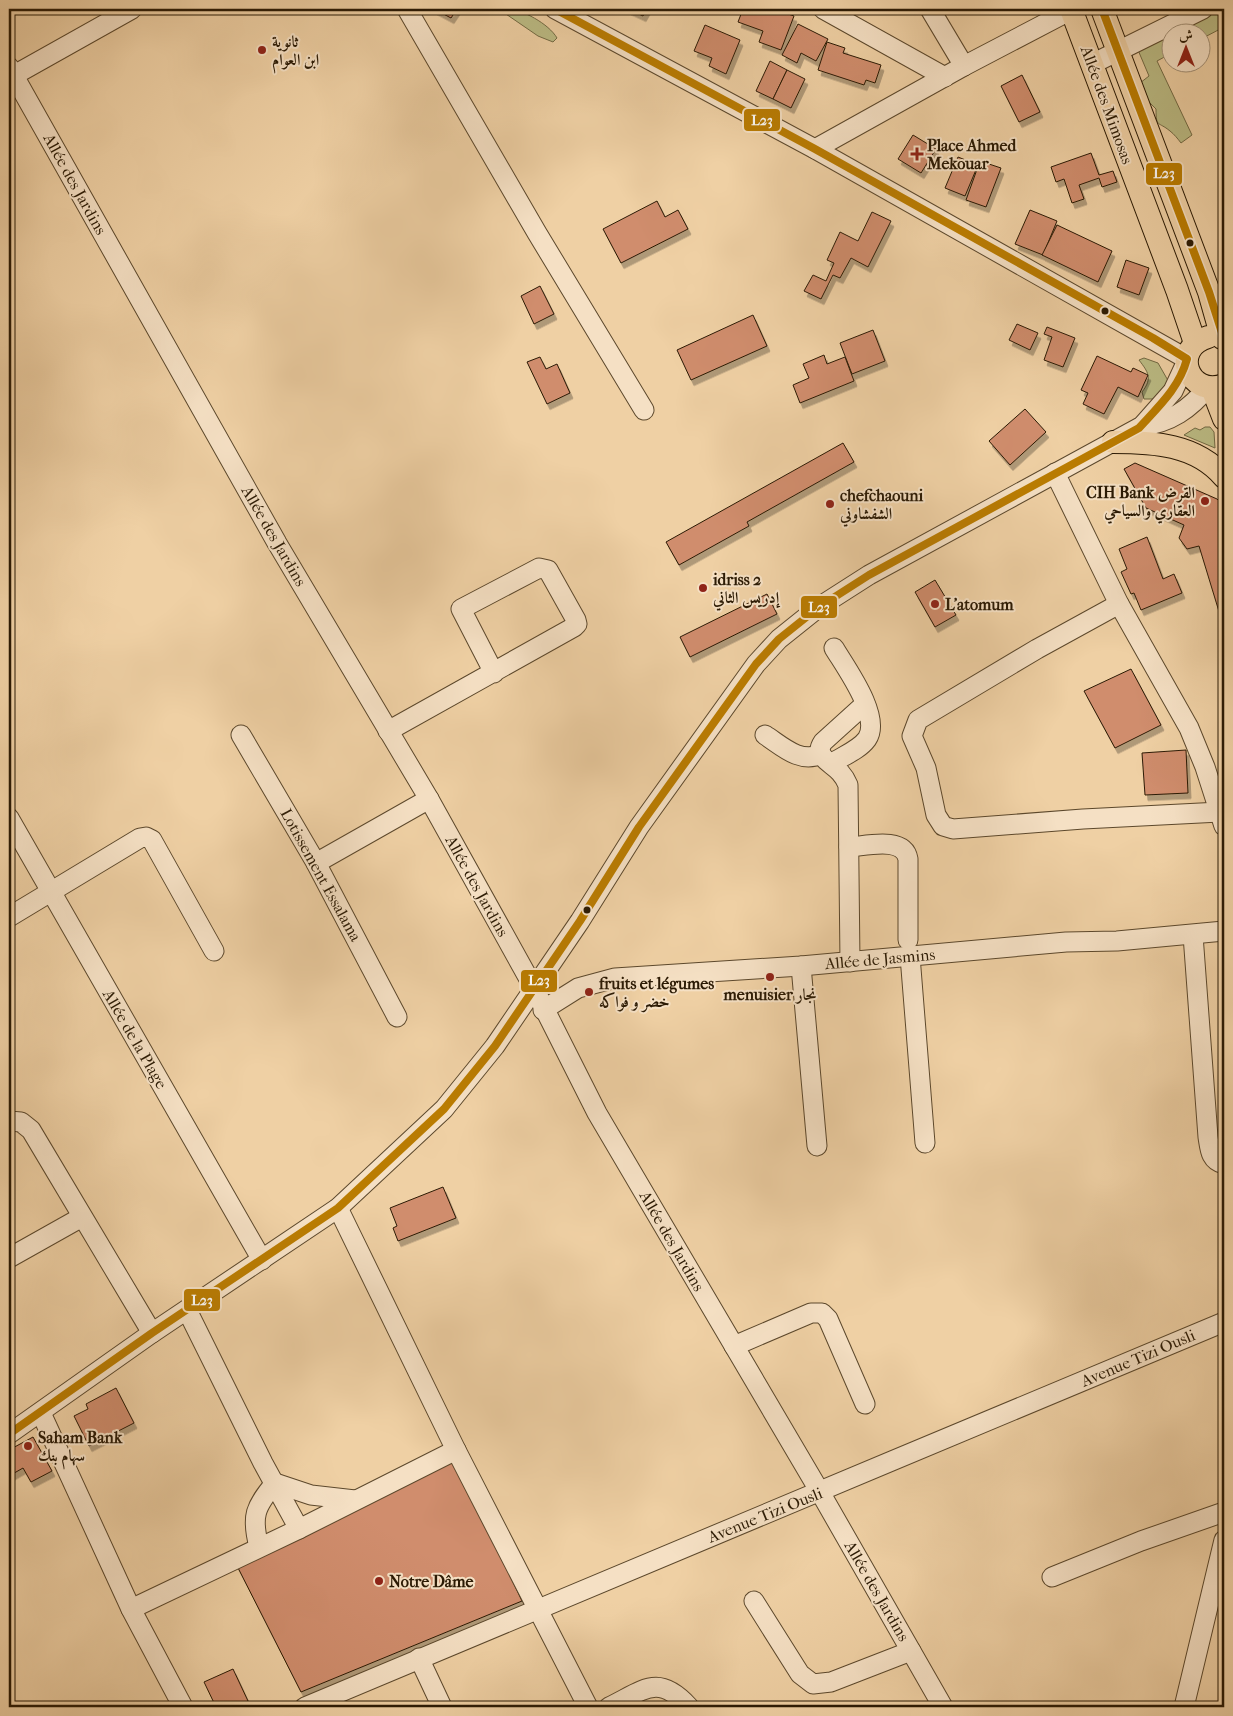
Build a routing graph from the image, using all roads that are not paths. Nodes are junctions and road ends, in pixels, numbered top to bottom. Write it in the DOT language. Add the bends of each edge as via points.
graph roads {
  1 [pos="132,9"];
  2 [pos="407,9"];
  3 [pos="555,9"];
  4 [pos="823,9"];
  5 [pos="930,9"];
  6 [pos="1072,9"];
  7 [pos="1102,9"];
  8 [pos="1203,9"];
  9 [pos="1118,53"];
  10 [pos="1092,64"];
  11 [pos="964,66"];
  12 [pos="10,73"];
  13 [pos="946,77"];
  14 [pos="814,149"];
  15 [pos="1223,339"];
  16 [pos="1189,355"];
  17 [pos="1214,387"];
  18 [pos="644,410"];
  19 [pos="1224,419"];
  20 [pos="1142,426"];
  21 [pos="1113,442"];
  22 [pos="1055,473"];
  23 [pos="1224,477"];
  24 [pos="1119,604"];
  25 [pos="834,648"];
  26 [pos="494,673"];
  27 [pos="865,704"];
  28 [pos="388,731"];
  29 [pos="241,736"];
  30 [pos="765,736"];
  31 [pos="827,758"];
  32 [pos="429,799"];
  33 [pos="9,818"];
  34 [pos="1222,819"];
  35 [pos="849,847"];
  36 [pos="316,863"];
  37 [pos="52,893"];
  38 [pos="9,918"];
  39 [pos="1224,931"];
  40 [pos="1193,934"];
  41 [pos="909,948"];
  42 [pos="214,952"];
  43 [pos="850,962"];
  44 [pos="801,966"];
  45 [pos="535,990"];
  46 [pos="543,1010"];
  47 [pos="397,1016"];
  48 [pos="9,1121"];
  49 [pos="925,1143"];
  50 [pos="817,1146"];
  51 [pos="1224,1164"];
  52 [pos="338,1208"];
  53 [pos="82,1217"];
  54 [pos="9,1258"];
  55 [pos="262,1260"];
  56 [pos="187,1310"];
  57 [pos="1224,1322"];
  58 [pos="152,1333"];
  59 [pos="734,1346"];
  60 [pos="865,1404"];
  61 [pos="41,1413"];
  62 [pos="9,1434"];
  63 [pos="456,1450"];
  64 [pos="275,1483"];
  65 [pos="820,1492"];
  66 [pos="355,1500"];
  67 [pos="1224,1512"];
  68 [pos="300,1529"];
  69 [pos="1224,1540"];
  70 [pos="259,1547"];
  71 [pos="1052,1577"];
  72 [pos="754,1601"];
  73 [pos="131,1608"];
  74 [pos="536,1608"];
  75 [pos="911,1651"];
  76 [pos="419,1658"];
  77 [pos="183,1707"];
  78 [pos="304,1707"];
  79 [pos="442,1707"];
  80 [pos="588,1707"];
  81 [pos="609,1707"];
  82 [pos="689,1707"];
  83 [pos="943,1707"];
  84 [pos="1184,1707"];
  1 -- 12 [label="street"];
  2 -- 18 [label="street"];
  3 -- 14 [label="street"];
  4 -- 13 [label="street"];
  5 -- 11 [label="street"];
  6 -- 10 [label="main road, Allée des Mimosas"];
  6 -- 11 [label="street"];
  7 -- 9 [label="main road, Allée des Mimosas"];
  8 -- 9 [label="street"];
  9 -- 10 [label="street"];
  9 -- 15 [label="main road, Allée des Mimosas" via="1209,292"];
  10 -- 16 [label="main road, Allée des Mimosas" via="1177,290"];
  11 -- 13 [label="street"];
  12 -- 28 [label="street, Allée des Jardins" via="277,543"];
  13 -- 14 [label="street"];
  14 -- 16 [label="street"];
  15 -- 16 [label="main road" via="1208,337"];
  16 -- 17 [label="main road, Allée des Mimosas" via="1194,380"];
  16 -- 20 [label="street" via="1173,391"];
  17 -- 19 [label="main road"];
  17 -- 20 [label="street" via="1176,416 1158,424"];
  20 -- 21 [label="street"];
  21 -- 22 [label="street"];
  21 -- 23 [label="main road" via="1153,444 1190,452 1206,460"];
  22 -- 24 [label="street"];
  22 -- 45 [label="street" via="869,575 819,607 779,639 756,664 639,827"];
  24 -- 34 [label="street" via="1189,728"];
  24 -- 34 [label="street" via="918,720 912,736 926,768 936,815 943,826 953,830 1083,819"];
  25 -- 27 [label="street"];
  26 -- 26 [label="street" via="577,624 548,570 544,568 461,609"];
  26 -- 28 [label="street"];
  27 -- 31 [label="street" via="823,742"];
  27 -- 31 [label="street" via="870,719 869,736 862,745"];
  28 -- 32 [label="street, Allée des Jardins"];
  29 -- 36 [label="street, Lotissement Essalama"];
  30 -- 31 [label="street" via="798,756"];
  31 -- 35 [label="street" via="848,785"];
  32 -- 36 [label="street"];
  32 -- 45 [label="street, Allée des Jardins"];
  33 -- 37 [label="street, Allée de la Plage"];
  35 -- 41 [label="street" via="896,845 905,850 908,859"];
  35 -- 43 [label="street"];
  36 -- 47 [label="street, Lotissement Essalama"];
  37 -- 38 [label="street"];
  37 -- 42 [label="street" via="146,837 152,840"];
  37 -- 55 [label="street, Allée de la Plage"];
  39 -- 40 [label="street, Allée de Jasmins"];
  40 -- 41 [label="street, Allée de Jasmins"];
  40 -- 51 [label="street" via="1210,1154"];
  41 -- 43 [label="street, Allée de Jasmins"];
  41 -- 49 [label="street"];
  43 -- 44 [label="street, Allée de Jasmins"];
  44 -- 46 [label="street, Allée de Jasmins" via="615,978 578,988"];
  44 -- 50 [label="street"];
  45 -- 46 [label="street, Allée des Jardins"];
  45 -- 52 [label="street" via="444,1109"];
  46 -- 59 [label="street, Allée des Jardins" via="596,1113"];
  48 -- 53 [label="street" via="21,1122 31,1130"];
  52 -- 55 [label="street"];
  52 -- 63 [label="street"];
  53 -- 54 [label="street"];
  53 -- 58 [label="street"];
  55 -- 56 [label="street"];
  56 -- 58 [label="street"];
  56 -- 64 [label="street"];
  57 -- 65 [label="street, Avenue Tizi Ousli"];
  58 -- 61 [label="street"];
  59 -- 60 [label="street" via="811,1313 822,1313 828,1318"];
  59 -- 65 [label="street, Allée des Jardins"];
  61 -- 62 [label="street"];
  61 -- 73 [label="street"];
  63 -- 66 [label="street"];
  63 -- 74 [label="street"];
  64 -- 66 [label="street" via="311,1494"];
  64 -- 68 [label="street"];
  64 -- 70 [label="street" via="257,1506"];
  65 -- 74 [label="street, Avenue Tizi Ousli"];
  65 -- 75 [label="street, Allée des Jardins"];
  66 -- 68 [label="street"];
  67 -- 71 [label="street"];
  68 -- 70 [label="street"];
  69 -- 84 [label="street"];
  70 -- 73 [label="street"];
  72 -- 75 [label="street" via="800,1674 813,1684 832,1682"];
  73 -- 77 [label="street"];
  74 -- 76 [label="street, Avenue Tizi Ousli"];
  74 -- 80 [label="street"];
  75 -- 83 [label="street, Allée des Jardins"];
  76 -- 78 [label="street, Avenue Tizi Ousli"];
  76 -- 79 [label="street"];
  81 -- 82 [label="street" via="653,1687 672,1691"];
}
